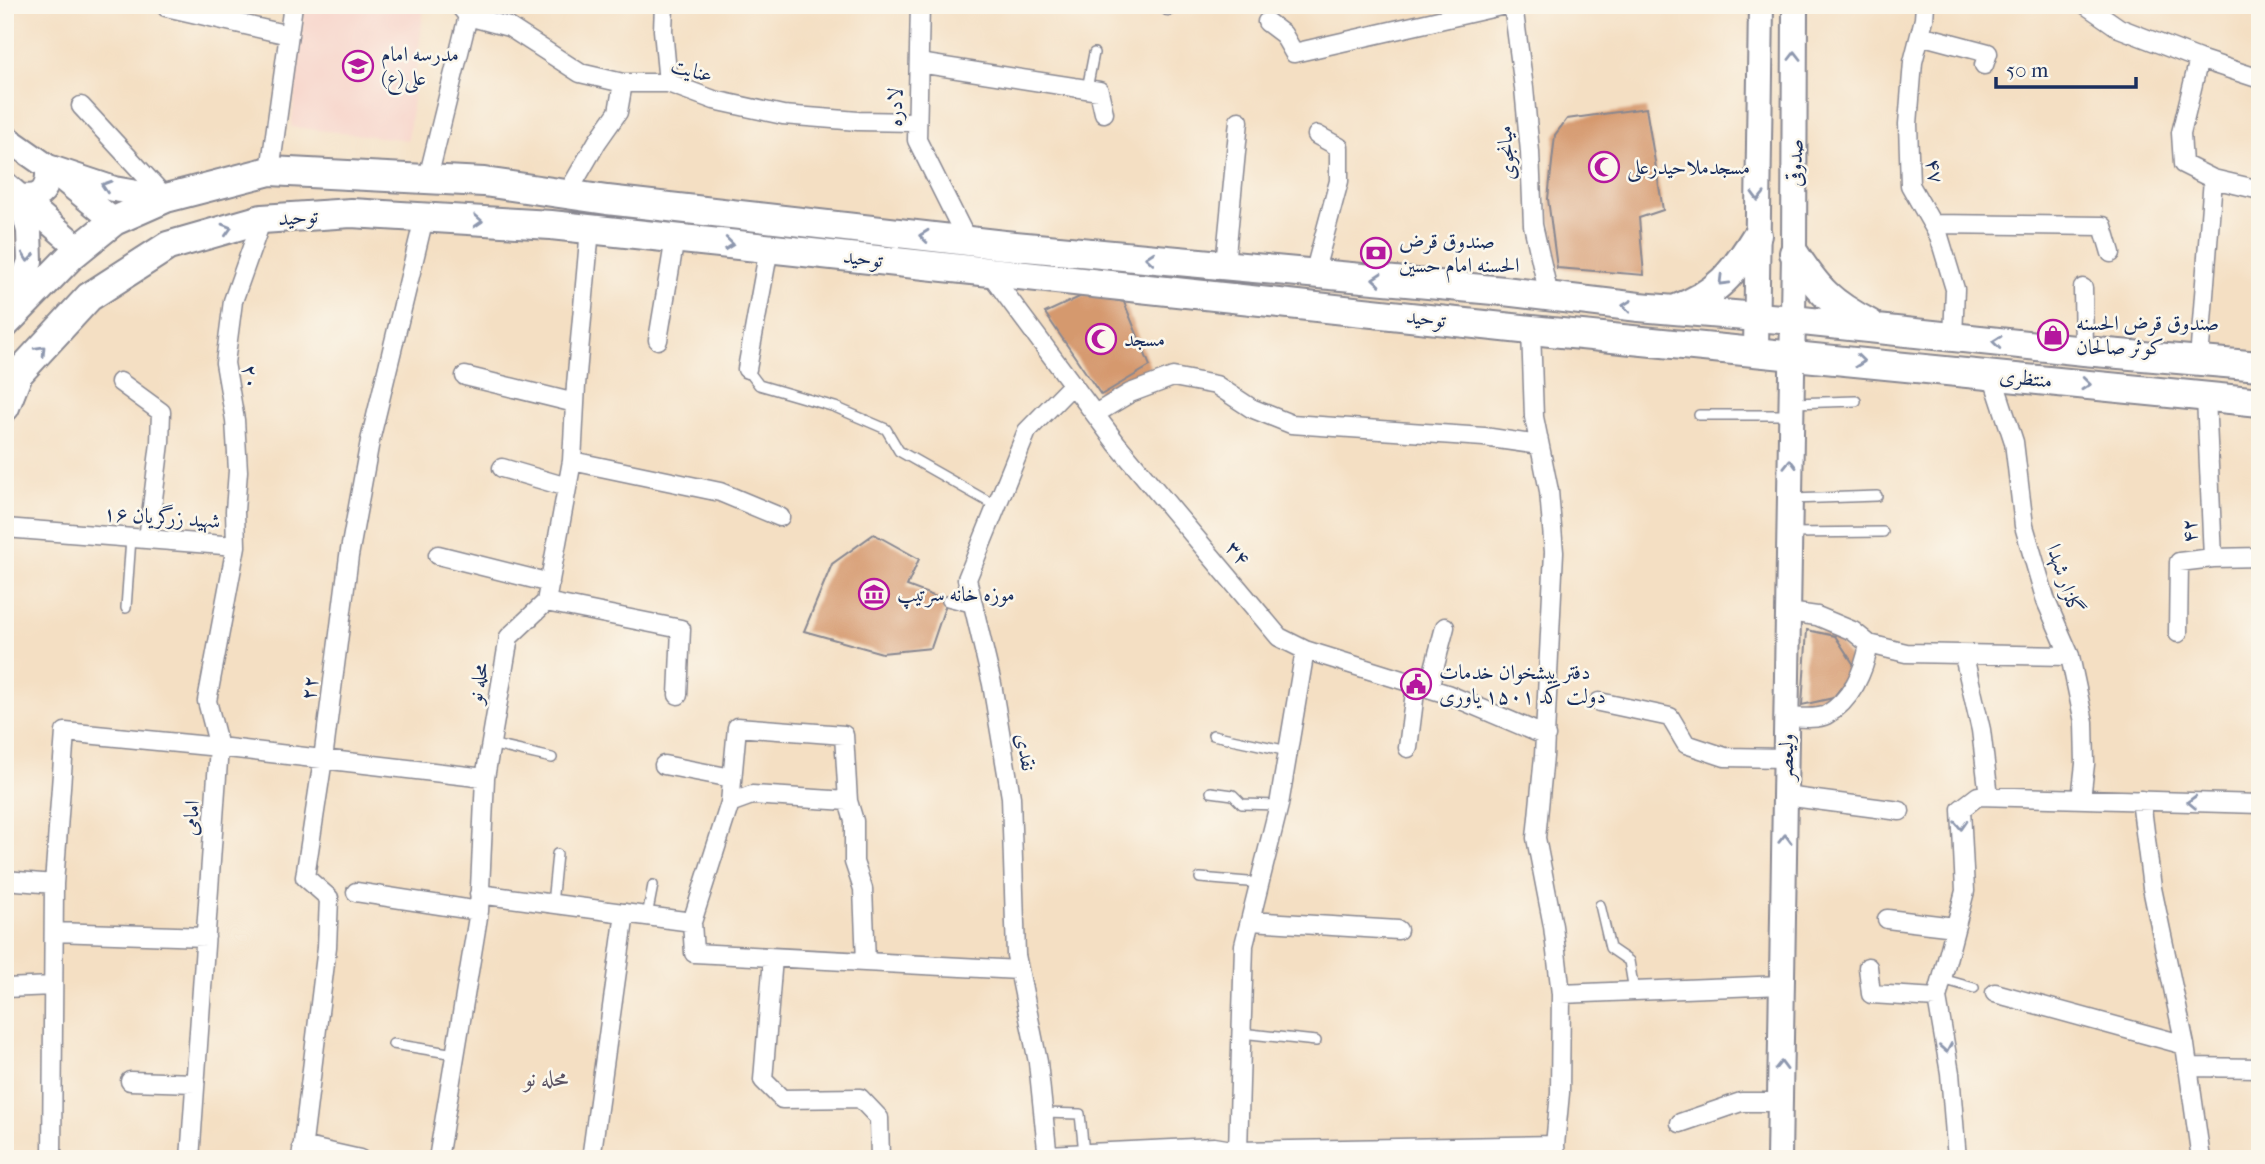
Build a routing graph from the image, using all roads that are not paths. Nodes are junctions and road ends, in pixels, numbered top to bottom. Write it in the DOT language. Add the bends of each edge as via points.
graph roads {
  1 [pos="293,5"];
  2 [pos="664,5"];
  3 [pos="920,5"];
  4 [pos="1505,5"];
  5 [pos="1513,5"];
  6 [pos="1761,5"];
  7 [pos="1795,5"];
  8 [pos="1925,5"];
  9 [pos="2087,5"];
  10 [pos="166,7"];
  11 [pos="463,10"];
  12 [pos="1268,22"];
  13 [pos="289,35"];
  14 [pos="1920,35"];
  15 [pos="1094,53"];
  16 [pos="2199,59"];
  17 [pos="919,63"];
  18 [pos="1984,65"];
  19 [pos="2260,79"];
  20 [pos="623,83"];
  21 [pos="668,83"];
  22 [pos="1087,89"];
  23 [pos="1759,98"];
  24 [pos="1795,100"];
  25 [pos="80,106"];
  26 [pos="1104,113"];
  27 [pos="1239,121"];
  28 [pos="917,122"];
  29 [pos="1317,135"];
  30 [pos="5,137"];
  31 [pos="48,167"];
  32 [pos="270,171"];
  33 [pos="428,177"];
  34 [pos="2213,179"];
  35 [pos="13,190"];
  36 [pos="2260,190"];
  37 [pos="567,194"];
  38 [pos="166,198"];
  39 [pos="424,218"];
  40 [pos="262,219"];
  41 [pos="114,221"];
  42 [pos="1932,224"];
  43 [pos="838,226"];
  44 [pos="590,229"];
  45 [pos="1757,235"];
  46 [pos="675,238"];
  47 [pos="967,240"];
  48 [pos="769,248"];
  49 [pos="80,249"];
  50 [pos="1794,253"];
  51 [pos="2111,253"];
  52 [pos="835,255"];
  53 [pos="1225,265"];
  54 [pos="989,272"];
  55 [pos="1314,274"];
  56 [pos="2083,288"];
  57 [pos="1549,296"];
  58 [pos="1674,310"];
  59 [pos="1756,317"];
  60 [pos="8,320"];
  61 [pos="1793,320"];
  62 [pos="1531,330"];
  63 [pos="1882,330"];
  64 [pos="1953,337"];
  65 [pos="659,340"];
  66 [pos="1756,351"];
  67 [pos="2084,351"];
  68 [pos="1792,355"];
  69 [pos="2199,360"];
  70 [pos="2260,366"];
  71 [pos="747,369"];
  72 [pos="1992,375"];
  73 [pos="465,376"];
  74 [pos="120,382"];
  75 [pos="1073,384"];
  76 [pos="2206,397"];
  77 [pos="1856,401"];
  78 [pos="2260,402"];
  79 [pos="575,403"];
  80 [pos="5,407"];
  81 [pos="1791,409"];
  82 [pos="1095,414"];
  83 [pos="1699,415"];
  84 [pos="1539,445"];
  85 [pos="572,461"];
  86 [pos="502,468"];
  87 [pos="567,487"];
  88 [pos="1877,496"];
  89 [pos="1790,499"];
  90 [pos="996,506"];
  91 [pos="780,517"];
  92 [pos="5,528"];
  93 [pos="1883,532"];
  94 [pos="1789,533"];
  95 [pos="139,538"];
  96 [pos="236,545"];
  97 [pos="438,555"];
  98 [pos="2260,557"];
  99 [pos="2213,558"];
  100 [pos="550,583"];
  101 [pos="947,601"];
  102 [pos="546,602"];
  103 [pos="126,608"];
  104 [pos="974,608"];
  105 [pos="1788,612"];
  106 [pos="1445,627"];
  107 [pos="2178,633"];
  108 [pos="1869,645"];
  109 [pos="1305,650"];
  110 [pos="1964,656"];
  111 [pos="2070,656"];
  112 [pos="1423,686"];
  113 [pos="678,695"];
  114 [pos="1599,702"];
  115 [pos="1786,717"];
  116 [pos="1213,735"];
  117 [pos="1546,736"];
  118 [pos="491,744"];
  119 [pos="219,747"];
  120 [pos="1408,748"];
  121 [pos="1288,751"];
  122 [pos="552,758"];
  123 [pos="1786,758"];
  124 [pos="323,759"];
  125 [pos="664,765"];
  126 [pos="485,778"];
  127 [pos="732,778"];
  128 [pos="1211,793"];
  129 [pos="1785,796"];
  130 [pos="1989,796"];
  131 [pos="2081,799"];
  132 [pos="2141,800"];
  133 [pos="848,801"];
  134 [pos="730,803"];
  135 [pos="2260,804"];
  136 [pos="1279,805"];
  137 [pos="1900,811"];
  138 [pos="557,854"];
  139 [pos="1200,878"];
  140 [pos="5,880"];
  141 [pos="1260,883"];
  142 [pos="54,884"];
  143 [pos="653,885"];
  144 [pos="356,892"];
  145 [pos="479,902"];
  146 [pos="552,904"];
  147 [pos="1600,905"];
  148 [pos="625,913"];
  149 [pos="647,916"];
  150 [pos="1887,919"];
  151 [pos="1250,921"];
  152 [pos="692,922"];
  153 [pos="1955,928"];
  154 [pos="1398,930"];
  155 [pos="54,932"];
  156 [pos="206,937"];
  157 [pos="773,958"];
  158 [pos="866,962"];
  159 [pos="1868,967"];
  160 [pos="1019,970"];
  161 [pos="1942,979"];
  162 [pos="1782,985"];
  163 [pos="53,986"];
  164 [pos="5,988"];
  165 [pos="1974,988"];
  166 [pos="1634,991"];
  167 [pos="1995,993"];
  168 [pos="1561,994"];
  169 [pos="1937,998"];
  170 [pos="1241,1033"];
  171 [pos="1316,1041"];
  172 [pos="393,1044"];
  173 [pos="2185,1045"];
  174 [pos="455,1054"];
  175 [pos="2188,1067"];
  176 [pos="2260,1068"];
  177 [pos="130,1081"];
  178 [pos="195,1083"];
  179 [pos="1780,1102"];
  180 [pos="1043,1113"];
  181 [pos="1680,1123"];
  182 [pos="1238,1151"];
  183 [pos="301,1152"];
  184 [pos="1555,1152"];
  185 [pos="1084,1153"];
  186 [pos="1214,1153"];
  187 [pos="1375,1154"];
  188 [pos="1047,1157"];
  189 [pos="52,1159"];
  190 [pos="190,1159"];
  191 [pos="360,1159"];
  192 [pos="438,1159"];
  193 [pos="591,1159"];
  194 [pos="880,1159"];
  195 [pos="1779,1159"];
  196 [pos="1957,1159"];
  197 [pos="2201,1159"];
  1 -- 13 [label="street"];
  2 -- 21 [label="street"];
  3 -- 17 [label="street, لادره"];
  4 -- 12 [label="street" via="1294,53 1283,34"];
  5 -- 57 [label="street, میانجوی" via="1533,225"];
  6 -- 23 [label="main road, صدوقی"];
  24 -- 7 [label="main road, صدوقی, one-way"];
  8 -- 14 [label="street, ۴۷"];
  9 -- 16 [label="street" via="2119,28"];
  10 -- 13 [label="street"];
  11 -- 20 [label="street, عنایت" via="509,26 580,73"];
  11 -- 33 [label="street"];
  13 -- 32 [label="street"];
  14 -- 18 [label="street" via="1988,53"];
  14 -- 42 [label="street, ۴۷" via="1908,124 1910,185"];
  15 -- 22 [label="lane"];
  16 -- 19 [label="street"];
  16 -- 34 [label="street" via="2181,133 2183,164"];
  17 -- 22 [label="street"];
  17 -- 28 [label="street, لادره"];
  20 -- 21 [label="street, عنایت"];
  20 -- 37 [label="street" via="618,112"];
  21 -- 28 [label="street, عنایت" via="714,100 783,115"];
  22 -- 26 [label="street" via="1099,91"];
  23 -- 24 [label="main road"];
  23 -- 45 [label="main road, صدوقی, one-way"];
  24 -- 50 [label="main road, صدوقی"];
  25 -- 38 [label="street"];
  27 -- 53 [label="street"];
  28 -- 47 [label="street, لادره" via="917,140"];
  29 -- 55 [label="street" via="1339,147 1339,181"];
  30 -- 31 [label="main road"];
  31 -- 35 [label="main road" via="49,182 42,192 32,198"];
  38 -- 31 [label="main road, one-way" via="114,189"];
  31 -- 41 [label="main road"];
  32 -- 33 [label="main road, توحید"];
  32 -- 38 [label="main road, توحید"];
  33 -- 37 [label="main road, توحید"];
  34 -- 36 [label="street"];
  34 -- 69 [label="street"];
  35 -- 49 [label="main road"];
  35 -- 60 [label="main road, one-way" via="29,231 30,261"];
  37 -- 43 [label="main road, توحید"];
  38 -- 41 [label="main road, توحید"];
  39 -- 40 [label="main road, توحید" via="351,213"];
  39 -- 44 [label="main road, توحید, one-way"];
  39 -- 124 [label="street, ۲۲" via="370,441 349,556"];
  80 -- 40 [label="main road, توحید, one-way" via="18,374 89,297 168,246"];
  40 -- 96 [label="street, ۲۰" via="233,301 225,363 235,420"];
  41 -- 49 [label="main road, توحید"];
  42 -- 51 [label="street" via="2103,226"];
  42 -- 64 [label="street, ۴۷" via="1955,289"];
  47 -- 43 [label="main road, توحید, one-way"];
  43 -- 52 [label="main road"];
  44 -- 46 [label="main road, توحید"];
  44 -- 79 [label="street"];
  45 -- 58 [label="main road, one-way" via="1719,286"];
  45 -- 59 [label="main road, صدوقی"];
  46 -- 48 [label="main road, توحید, one-way"];
  46 -- 65 [label="street"];
  53 -- 47 [label="main road, توحید, one-way"];
  48 -- 52 [label="main road, توحید"];
  48 -- 71 [label="street"];
  49 -- 60 [label="main road, توحید"];
  50 -- 61 [label="main road, صدوقی"];
  50 -- 63 [label="main road" via="1816,286 1838,306"];
  52 -- 54 [label="main road, توحید"];
  53 -- 55 [label="main road, توحید"];
  54 -- 62 [label="main road, توحید"];
  54 -- 75 [label="street, ۳۴"];
  57 -- 55 [label="main road, توحید, one-way"];
  56 -- 67 [label="street"];
  58 -- 57 [label="main road, توحید, one-way"];
  58 -- 59 [label="main road, توحید"];
  59 -- 61 [label="main road, توحید"];
  59 -- 66 [label="main road, صدوقی"];
  61 -- 63 [label="main road, منتظری"];
  61 -- 68 [label="main road, صدوقی"];
  62 -- 66 [label="main road, توحید"];
  62 -- 84 [label="street"];
  63 -- 64 [label="main road, منتظری"];
  67 -- 64 [label="main road, منتظری, one-way"];
  66 -- 68 [label="main road, توحید"];
  67 -- 69 [label="main road, منتظری"];
  68 -- 72 [label="main road, منتظری, one-way"];
  68 -- 81 [label="main road, ولیعصر"];
  69 -- 70 [label="main road, منتظری"];
  71 -- 90 [label="lane" via="759,385 835,407 886,429 899,451"];
  72 -- 76 [label="main road, منتظری, one-way"];
  72 -- 111 [label="street, گلزار شهدا" via="2014,442 2024,526 2046,601"];
  73 -- 79 [label="street"];
  74 -- 95 [label="street" via="161,412 160,443"];
  75 -- 82 [label="street, ۳۴"];
  75 -- 90 [label="street, نقدی" via="1027,431"];
  76 -- 78 [label="main road, منتظری"];
  76 -- 99 [label="street, ۴۲"];
  77 -- 81 [label="lane"];
  79 -- 85 [label="street"];
  81 -- 83 [label="lane"];
  89 -- 81 [label="main road, ولیعصر, one-way"];
  82 -- 84 [label="street" via="1172,377 1216,385 1251,408 1291,424"];
  82 -- 109 [label="street, ۳۴" via="1279,637"];
  84 -- 117 [label="street" via="1549,491 1554,552"];
  85 -- 87 [label="street"];
  85 -- 91 [label="street" via="720,492"];
  86 -- 87 [label="street"];
  87 -- 100 [label="street"];
  88 -- 89 [label="lane"];
  89 -- 94 [label="main road, ولیعصر"];
  90 -- 104 [label="street, نقدی" via="967,579"];
  92 -- 95 [label="street, ۱۶ شهید زرگریان"];
  93 -- 94 [label="lane"];
  94 -- 105 [label="main road, ولیعصر"];
  95 -- 96 [label="street, ۱۶ شهید زرگریان"];
  95 -- 103 [label="lane"];
  96 -- 119 [label="street, ۱۶ شهید زرگریان" via="207,701"];
  97 -- 100 [label="street"];
  98 -- 99 [label="street"];
  99 -- 107 [label="street, ۴۲" via="2179,562"];
  100 -- 102 [label="street"];
  101 -- 104 [label="lane"];
  102 -- 113 [label="street" via="681,629"];
  102 -- 118 [label="street, محله نو" via="509,638"];
  104 -- 160 [label="street, نقدی" via="1010,797"];
  105 -- 108 [label="street" via="1817,616 1853,631"];
  105 -- 115 [label="main road, ولیعصر"];
  106 -- 112 [label="street"];
  108 -- 110 [label="street" via="1906,653"];
  108 -- 115 [label="street" via="1866,663 1851,693 1824,716"];
  109 -- 112 [label="street, ۳۴"];
  109 -- 121 [label="street"];
  110 -- 111 [label="street"];
  110 -- 130 [label="street" via="1981,730"];
  111 -- 131 [label="street, گلزار شهدا" via="2084,722"];
  112 -- 117 [label="street, ۳۴"];
  112 -- 120 [label="street"];
  114 -- 123 [label="street" via="1670,717 1686,744 1725,757"];
  115 -- 123 [label="main road, ولیعصر"];
  116 -- 121 [label="lane"];
  117 -- 168 [label="street" via="1536,838"];
  118 -- 122 [label="lane"];
  118 -- 126 [label="street, محله نو"];
  119 -- 124 [label="street"];
  119 -- 142 [label="street" via="65,732"];
  119 -- 156 [label="street, امامی"];
  121 -- 136 [label="street"];
  123 -- 129 [label="main road, ولیعصر"];
  124 -- 126 [label="street"];
  124 -- 183 [label="street, ۲۲" via="305,877 329,898 327,947"];
  125 -- 127 [label="street"];
  126 -- 145 [label="street, محله نو"];
  127 -- 133 [label="street" via="737,727 844,735"];
  127 -- 134 [label="street"];
  128 -- 136 [label="lane" via="1233,795 1242,804"];
  129 -- 137 [label="street"];
  162 -- 129 [label="main road, ولیعصر, one-way"];
  130 -- 131 [label="street"];
  130 -- 153 [label="street, one-way" via="1978,796 1961,809 1965,891"];
  131 -- 132 [label="street"];
  135 -- 132 [label="street, one-way"];
  132 -- 173 [label="street" via="2152,888"];
  133 -- 134 [label="street" via="752,795"];
  133 -- 158 [label="street" via="854,821 854,862 863,889"];
  134 -- 152 [label="street"];
  136 -- 141 [label="street"];
  138 -- 146 [label="lane"];
  139 -- 141 [label="lane"];
  140 -- 142 [label="street"];
  141 -- 151 [label="street"];
  142 -- 155 [label="street"];
  143 -- 149 [label="lane"];
  144 -- 145 [label="street"];
  145 -- 146 [label="street"];
  145 -- 174 [label="street, محله نو"];
  146 -- 148 [label="street"];
  147 -- 166 [label="lane" via="1610,948 1629,961"];
  148 -- 149 [label="street"];
  148 -- 193 [label="street"];
  149 -- 152 [label="street"];
  150 -- 153 [label="street"];
  151 -- 154 [label="street"];
  151 -- 170 [label="street" via="1244,945"];
  152 -- 157 [label="street" via="694,953"];
  153 -- 161 [label="street"];
  155 -- 156 [label="street"];
  155 -- 163 [label="street"];
  156 -- 178 [label="street, امامی"];
  157 -- 158 [label="street"];
  157 -- 194 [label="street" via="763,1080 782,1099 860,1098 879,1118"];
  158 -- 160 [label="street"];
  159 -- 169 [label="street" via="1871,994"];
  160 -- 180 [label="street, نقدی" via="1038,1062"];
  161 -- 165 [label="lane"];
  161 -- 169 [label="street"];
  162 -- 166 [label="street"];
  179 -- 162 [label="main road, ولیعصر, one-way"];
  163 -- 164 [label="street"];
  163 -- 189 [label="street"];
  166 -- 168 [label="street"];
  167 -- 173 [label="street"];
  168 -- 184 [label="street"];
  169 -- 196 [label="street, one-way" via="1951,1073"];
  170 -- 171 [label="lane"];
  170 -- 182 [label="street"];
  172 -- 174 [label="lane"];
  173 -- 175 [label="street"];
  174 -- 192 [label="street, محله نو"];
  175 -- 176 [label="street"];
  175 -- 197 [label="street"];
  177 -- 178 [label="street"];
  178 -- 190 [label="street, امامی"];
  179 -- 181 [label="street" via="1741,1102"];
  179 -- 195 [label="main road, ولیعصر"];
  180 -- 185 [label="lane" via="1080,1114"];
  180 -- 188 [label="street, نقدی"];
  182 -- 186 [label="street"];
  182 -- 187 [label="street"];
  183 -- 191 [label="street"];
  184 -- 187 [label="street"];
  185 -- 186 [label="street"];
  185 -- 188 [label="street"];
}
